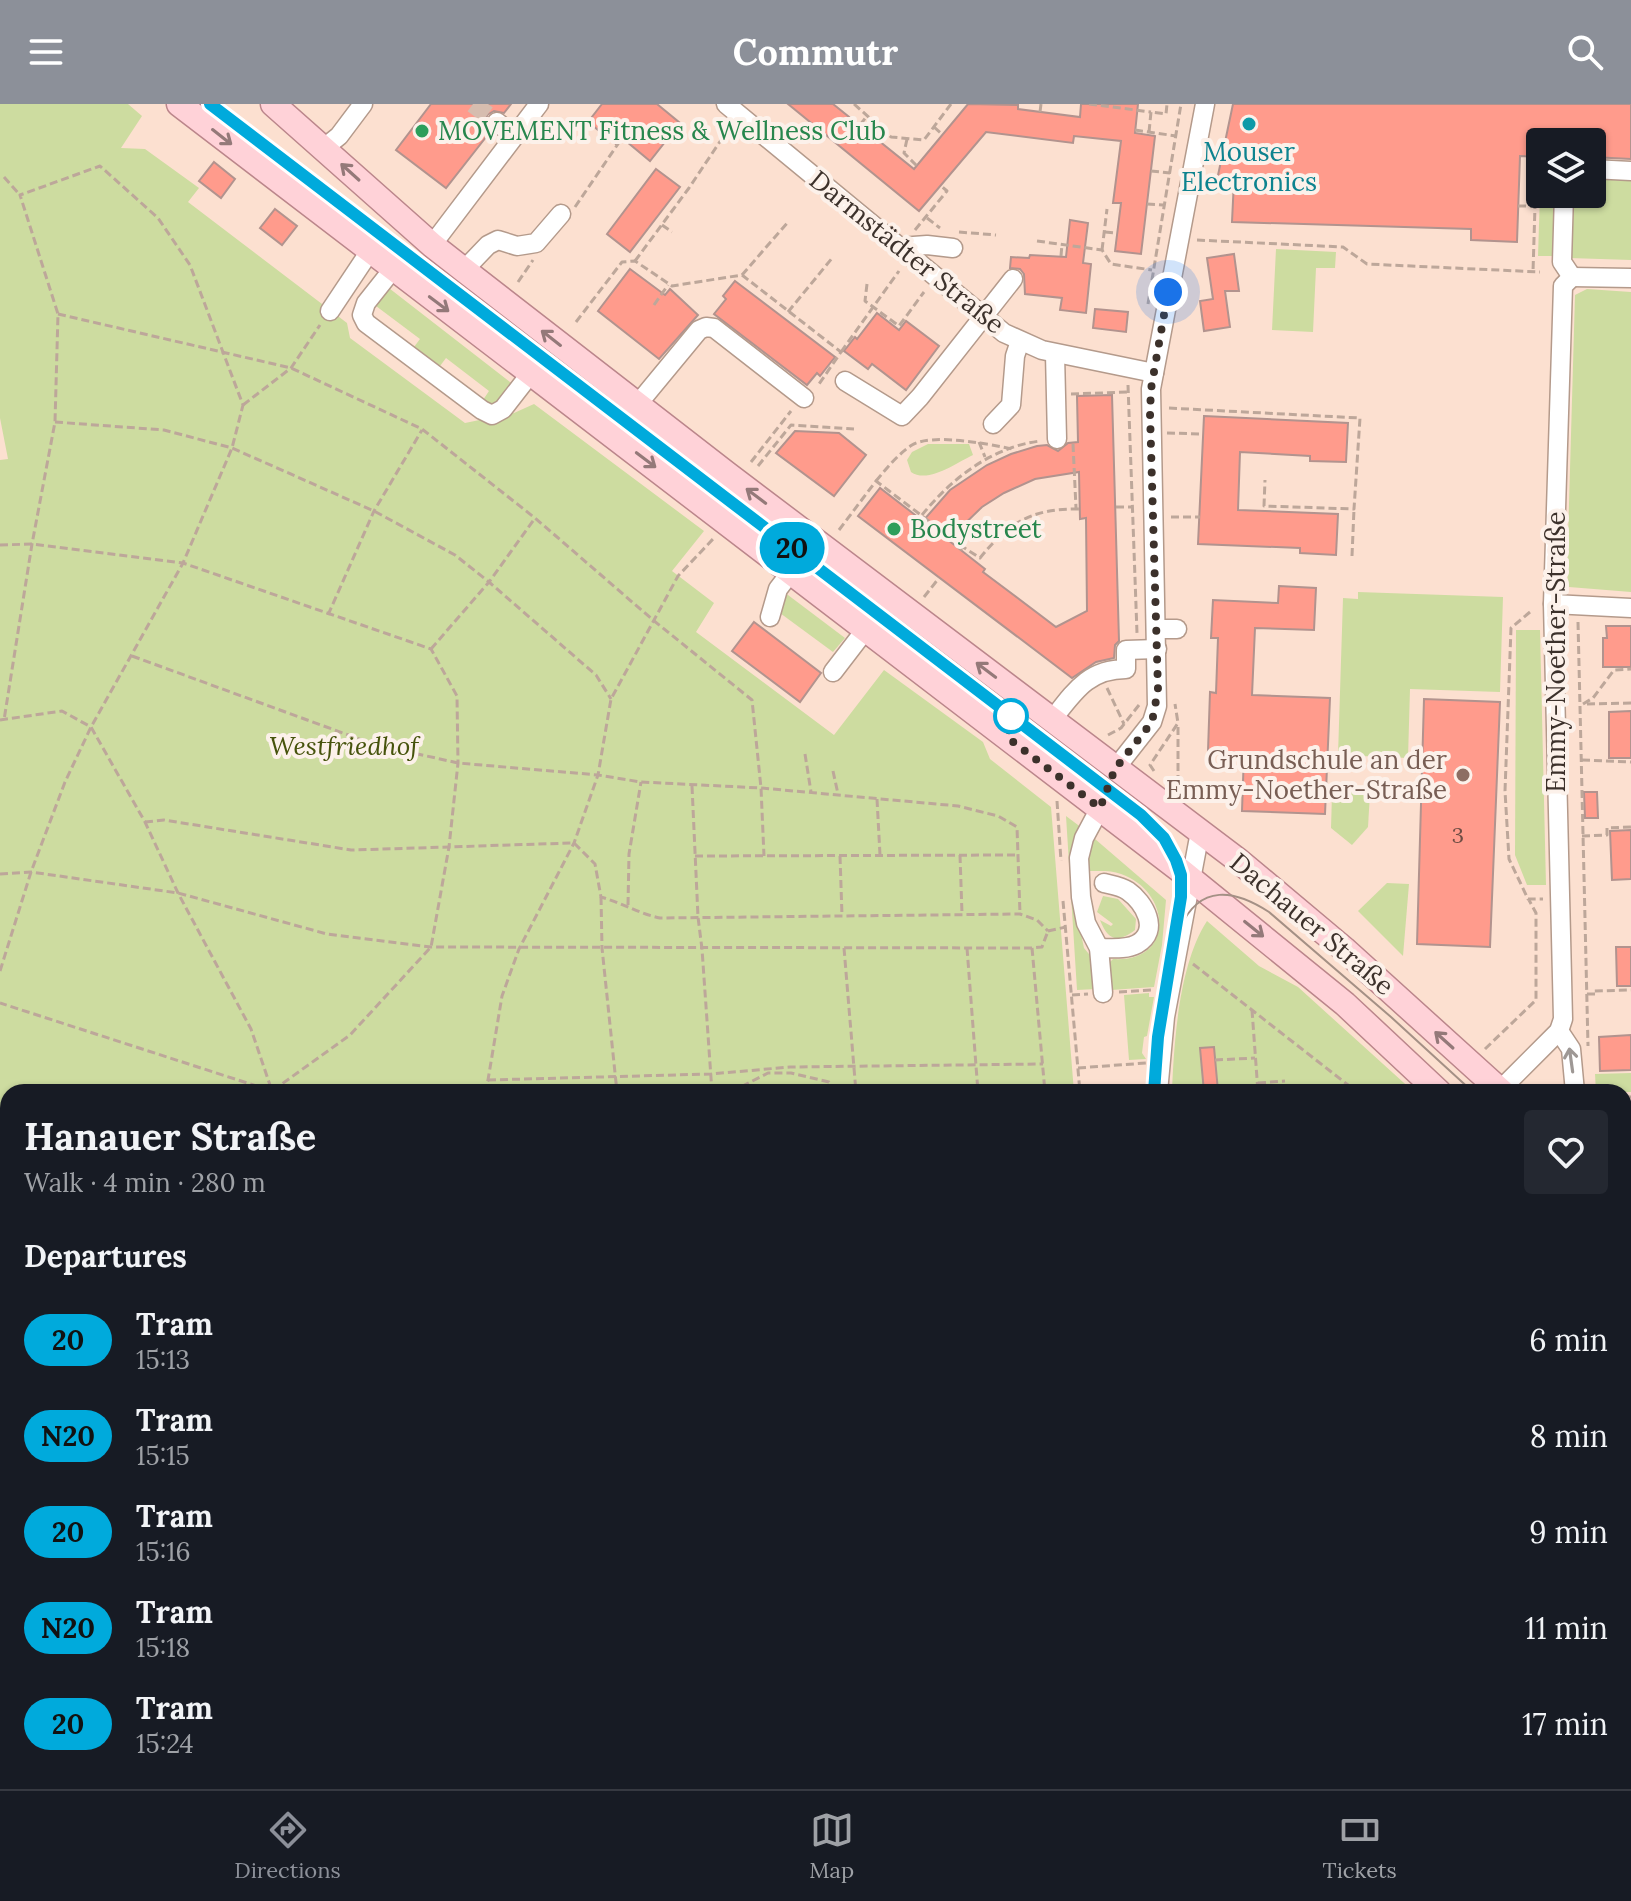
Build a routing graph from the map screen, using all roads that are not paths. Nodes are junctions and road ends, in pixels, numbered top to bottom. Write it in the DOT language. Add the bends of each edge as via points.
graph roads {
  1 [pos="179,104"];
  2 [pos="273,104"];
  3 [pos="363,104"];
  4 [pos="539,104"];
  5 [pos="726,104"];
  6 [pos="1205,104"];
  7 [pos="497,122"];
  8 [pos="514,136"];
  9 [pos="324,148"];
  10 [pos="1606,170"];
  11 [pos="1631,171"];
  12 [pos="1564,208"];
  13 [pos="561,214"];
  14 [pos="954,240"];
  15 [pos="905,242"];
  16 [pos="432,245"];
  17 [pos="370,251"];
  18 [pos="393,269"];
  19 [pos="464,270"];
  20 [pos="1572,277"];
  21 [pos="1631,278"];
  22 [pos="1013,279"];
  23 [pos="330,311"];
  24 [pos="982,317"];
  25 [pos="1020,341"];
  26 [pos="1055,354"];
  27 [pos="531,373"];
  28 [pos="1154,373"];
  29 [pos="845,381"];
  30 [pos="804,398"];
  31 [pos="637,405"];
  32 [pos="993,424"];
  33 [pos="1057,439"];
  34 [pos="791,572"];
  35 [pos="1553,604"];
  36 [pos="1631,608"];
  37 [pos="770,617"];
  38 [pos="866,629"];
  39 [pos="1156,629"];
  40 [pos="1177,629"];
  41 [pos="1157,649"];
  42 [pos="833,672"];
  43 [pos="1052,720"];
  44 [pos="1115,769"];
  45 [pos="1100,808"];
  46 [pos="1200,832"];
  47 [pos="1193,881"];
  48 [pos="1104,883"];
  49 [pos="1099,948"];
  50 [pos="1103,993"];
  51 [pos="1559,1031"];
  52 [pos="1159,1084"];
  53 [pos="1430,1084"];
  54 [pos="1492,1084"];
  55 [pos="1507,1084"];
  56 [pos="1574,1084"];
  1 -- 17 [label="main road, Dachauer Straße, one-way"];
  2 -- 9 [label="main road, Dachauer Straße"];
  3 -- 9 [label="street"];
  4 -- 8 [label="street"];
  5 -- 15 [label="street, Darmstädter Straße"];
  6 -- 28 [label="street"];
  7 -- 8 [label="street"];
  8 -- 16 [label="street"];
  16 -- 9 [label="main road, Dachauer Straße, one-way"];
  10 -- 11 [label="street"];
  12 -- 20 [label="street" via="1562,262"];
  13 -- 19 [label="street" via="536,243 517,246 498,240"];
  14 -- 15 [label="street"];
  15 -- 24 [label="street, Darmstädter Straße"];
  16 -- 19 [label="main road, Dachauer Straße"];
  17 -- 18 [label="main road, Dachauer Straße"];
  17 -- 23 [label="street"];
  18 -- 27 [label="main road, Dachauer Straße, one-way"];
  18 -- 27 [label="street" via="366,303 366,323 492,415"];
  31 -- 19 [label="main road, Dachauer Straße, one-way"];
  20 -- 21 [label="street"];
  20 -- 35 [label="street, Emmy-Noether-Straße" via="1563,286"];
  22 -- 24 [label="street"];
  24 -- 25 [label="street, Darmstädter Straße"];
  24 -- 29 [label="street" via="902,416"];
  25 -- 26 [label="street, Darmstädter Straße"];
  25 -- 32 [label="street" via="1011,405"];
  26 -- 28 [label="street, Darmstädter Straße"];
  26 -- 33 [label="street"];
  27 -- 34 [label="main road, Dachauer Straße, one-way"];
  28 -- 39 [label="street" via="1150,413"];
  30 -- 31 [label="street" via="706,327"];
  43 -- 31 [label="main road, Dachauer Straße, one-way"];
  34 -- 37 [label="street" via="778,589"];
  34 -- 38 [label="main road, Dachauer Straße"];
  35 -- 36 [label="street"];
  35 -- 51 [label="street, Emmy-Noether-Straße" via="1563,1019"];
  38 -- 42 [label="street"];
  38 -- 45 [label="main road, Dachauer Straße"];
  39 -- 40 [label="street"];
  39 -- 41 [label="street"];
  41 -- 43 [label="street" via="1126,650 1126,669 1108,669 1091,677"];
  41 -- 44 [label="street" via="1152,722"];
  43 -- 44 [label="main road, Dachauer Straße"];
  44 -- 45 [label="main road"];
  44 -- 46 [label="main road, Dachauer Straße"];
  45 -- 47 [label="main road, Dachauer Straße"];
  45 -- 49 [label="street" via="1079,858 1086,923"];
  46 -- 47 [label="street"];
  54 -- 46 [label="main road, Dachauer Straße, one-way" via="1344,949"];
  47 -- 52 [label="street" via="1165,1017"];
  47 -- 53 [label="main road, Dachauer Straße, one-way" via="1345,1004"];
  48 -- 49 [label="street" via="1135,897 1148,916 1148,928 1136,945"];
  49 -- 50 [label="street"];
  51 -- 55 [label="street"];
  56 -- 51 [label="street, Emmy-Noether-Straße, one-way" via="1571,1049"];
}
